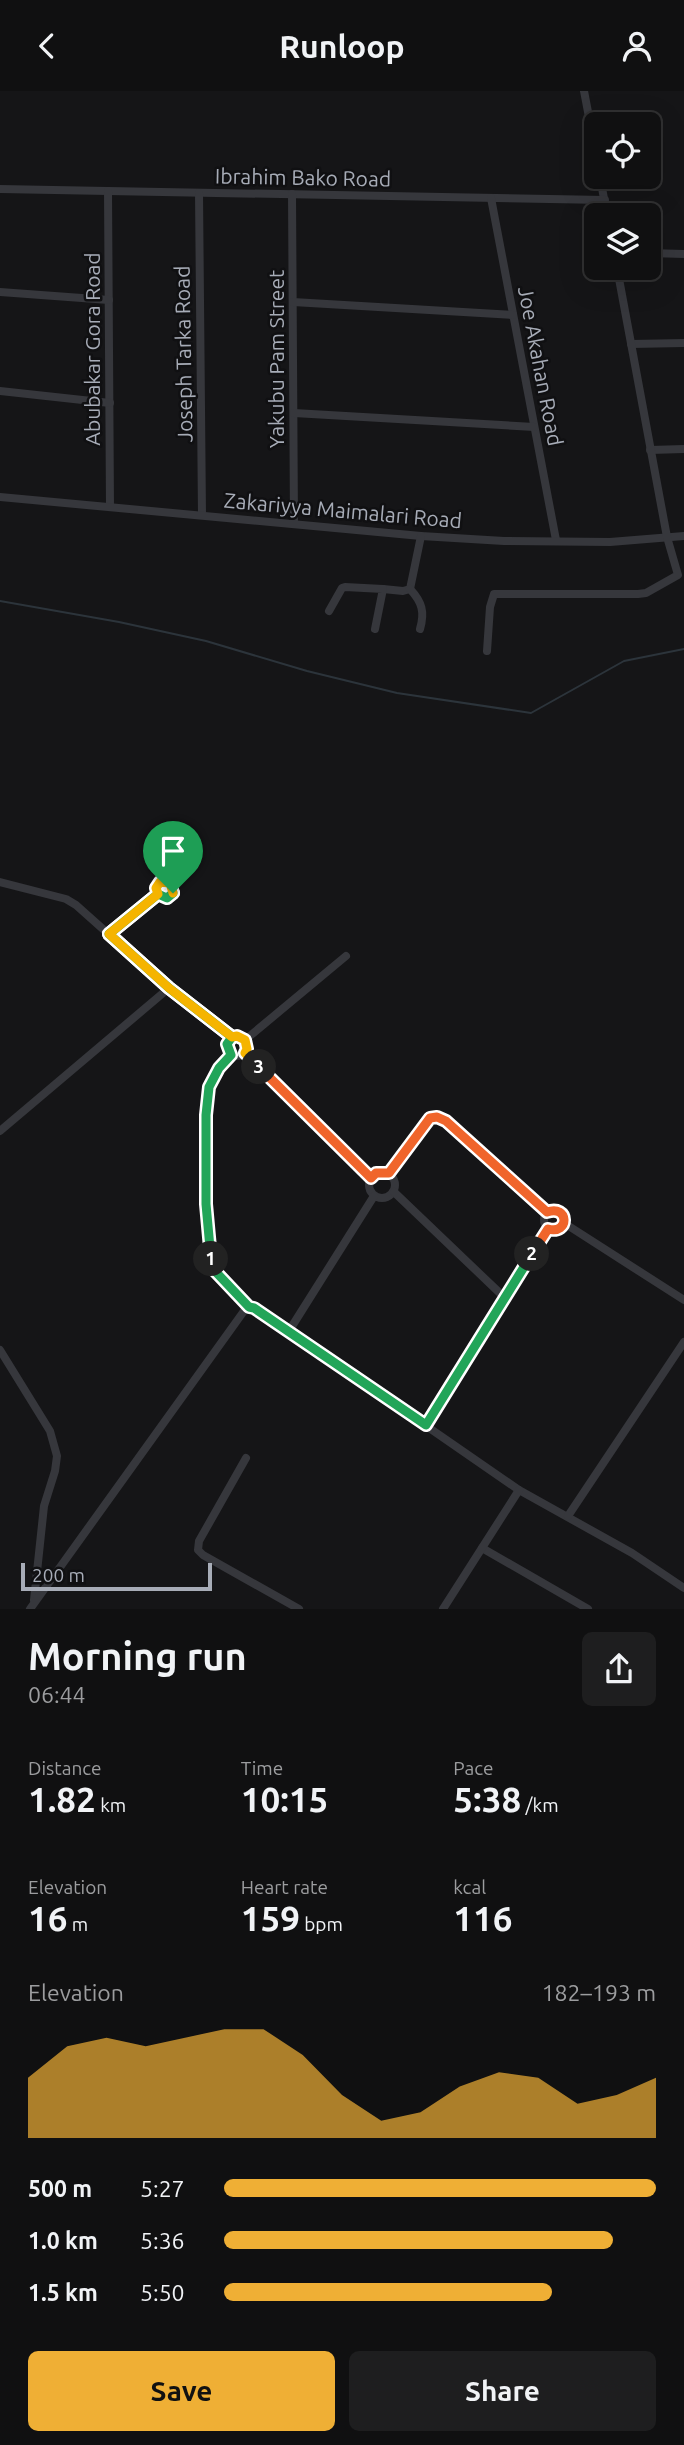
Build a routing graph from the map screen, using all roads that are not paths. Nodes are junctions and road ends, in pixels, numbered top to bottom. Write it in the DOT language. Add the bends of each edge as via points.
graph roads {
  1 [pos="584,91"];
  2 [pos="588,112"];
  3 [pos="0,189"];
  4 [pos="602,189"];
  5 [pos="108,191"];
  6 [pos="199,193"];
  7 [pos="292,194"];
  8 [pos="491,198"];
  9 [pos="604,200"];
  10 [pos="605,203"];
  11 [pos="661,253"];
  12 [pos="684,254"];
  13 [pos="619,280"];
  14 [pos="0,292"];
  15 [pos="109,300"];
  16 [pos="293,302"];
  17 [pos="513,315"];
  18 [pos="684,343"];
  19 [pos="631,344"];
  20 [pos="0,391"];
  21 [pos="110,403"];
  22 [pos="294,413"];
  23 [pos="534,427"];
  24 [pos="684,449"];
  25 [pos="650,450"];
  26 [pos="0,497"];
  27 [pos="110,507"];
  28 [pos="202,515"];
  29 [pos="294,523"];
  30 [pos="421,536"];
  31 [pos="684,536"];
  32 [pos="667,537"];
  33 [pos="556,540"];
  34 [pos="383,589"];
  35 [pos="410,589"];
  36 [pos="330,611"];
  37 [pos="375,629"];
  38 [pos="420,629"];
  39 [pos="487,651"];
  40 [pos="0,882"];
  41 [pos="158,894"];
  42 [pos="109,934"];
  43 [pos="346,956"];
  44 [pos="169,988"];
  45 [pos="232,1037"];
  46 [pos="245,1040"];
  47 [pos="245,1053"];
  48 [pos="231,1055"];
  49 [pos="0,1131"];
  50 [pos="389,1173"];
  51 [pos="371,1178"];
  52 [pos="394,1192"];
  53 [pos="374,1196"];
  54 [pos="547,1212"];
  55 [pos="564,1223"];
  56 [pos="548,1229"];
  57 [pos="505,1298"];
  58 [pos="684,1300"];
  59 [pos="249,1307"];
  60 [pos="289,1331"];
  61 [pos="684,1342"];
  62 [pos="0,1350"];
  63 [pos="426,1425"];
  64 [pos="246,1458"];
  65 [pos="519,1490"];
  66 [pos="568,1516"];
  67 [pos="482,1548"];
  68 [pos="684,1588"];
  69 [pos="32,1606"];
  70 [pos="299,1608"];
  71 [pos="443,1608"];
  72 [pos="588,1608"];
  1 -- 2 [label="street"];
  3 -- 5 [label="street, Ibrahim Bako Road"];
  4 -- 9 [label="street"];
  5 -- 6 [label="street, Ibrahim Bako Road"];
  5 -- 15 [label="street, Abubakar Gora Road"];
  6 -- 7 [label="street, Ibrahim Bako Road"];
  6 -- 28 [label="street, Joseph Tarka Road"];
  7 -- 8 [label="street, Ibrahim Bako Road"];
  7 -- 16 [label="street, Yakubu Pam Street"];
  8 -- 9 [label="street, Ibrahim Bako Road"];
  8 -- 17 [label="street, Joe Akahan Road"];
  9 -- 10 [label="street"];
  11 -- 12 [label="street"];
  13 -- 19 [label="street"];
  14 -- 15 [label="street"];
  15 -- 21 [label="street, Abubakar Gora Road"];
  16 -- 17 [label="street"];
  16 -- 22 [label="street, Yakubu Pam Street"];
  17 -- 23 [label="street, Joe Akahan Road"];
  18 -- 19 [label="street"];
  19 -- 25 [label="street"];
  20 -- 21 [label="street"];
  21 -- 27 [label="street, Abubakar Gora Road"];
  22 -- 23 [label="street"];
  22 -- 29 [label="street, Yakubu Pam Street"];
  23 -- 33 [label="street, Joe Akahan Road"];
  24 -- 25 [label="street"];
  25 -- 32 [label="street"];
  26 -- 27 [label="street, Zakariyya Maimalari Road"];
  27 -- 28 [label="street, Zakariyya Maimalari Road"];
  28 -- 29 [label="street, Zakariyya Maimalari Road"];
  29 -- 30 [label="street, Zakariyya Maimalari Road"];
  30 -- 33 [label="street, Zakariyya Maimalari Road"];
  30 -- 35 [label="street"];
  31 -- 32 [label="street, Zakariyya Maimalari Road"];
  32 -- 33 [label="street, Zakariyya Maimalari Road"];
  32 -- 39 [label="street" via="678,575 646,593 494,594"];
  34 -- 35 [label="street"];
  34 -- 36 [label="street" via="342,588"];
  34 -- 37 [label="street"];
  35 -- 38 [label="street" via="424,614"];
  40 -- 42 [label="street" via="66,899"];
  41 -- 42 [label="street"];
  42 -- 44 [label="street"];
  43 -- 46 [label="street"];
  44 -- 45 [label="street"];
  44 -- 49 [label="street"];
  45 -- 46 [label="street"];
  45 -- 48 [label="street" via="227,1044"];
  46 -- 47 [label="street"];
  47 -- 48 [label="street"];
  47 -- 51 [label="street"];
  48 -- 59 [label="street" via="209,1087 208,1238 213,1269"];
  50 -- 51 [label="street"];
  50 -- 52 [label="street" via="396,1182"];
  50 -- 54 [label="street" via="430,1118 437,1117"];
  51 -- 53 [label="street"];
  52 -- 53 [label="street" via="385,1198"];
  52 -- 57 [label="street"];
  53 -- 60 [label="street"];
  54 -- 55 [label="street" via="559,1211"];
  54 -- 56 [label="street" via="543,1217"];
  55 -- 56 [label="street" via="560,1229"];
  55 -- 58 [label="street"];
  56 -- 57 [label="street"];
  57 -- 63 [label="street"];
  59 -- 60 [label="street"];
  59 -- 69 [label="street"];
  60 -- 63 [label="street"];
  61 -- 66 [label="street"];
  62 -- 69 [label="street" via="50,1431 57,1456 44,1506"];
  63 -- 65 [label="street"];
  64 -- 70 [label="street" via="198,1550"];
  65 -- 66 [label="street"];
  65 -- 67 [label="street"];
  66 -- 68 [label="street"];
  67 -- 71 [label="street"];
  67 -- 72 [label="street"];
}
